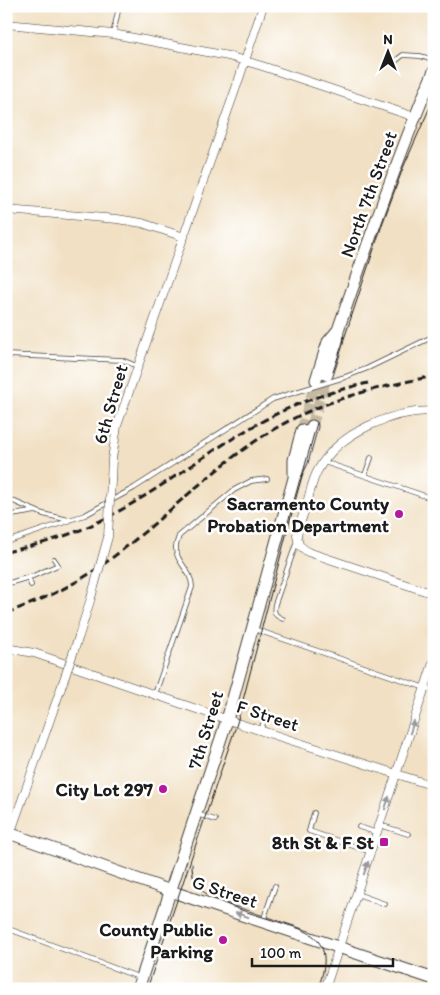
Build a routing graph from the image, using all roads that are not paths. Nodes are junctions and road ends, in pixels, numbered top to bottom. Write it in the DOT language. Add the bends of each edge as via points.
graph roads {
  1 [pos="263,6"];
  2 [pos="119,7"];
  3 [pos="6,24"];
  4 [pos="113,34"];
  5 [pos="434,60"];
  6 [pos="245,61"];
  7 [pos="393,63"];
  8 [pos="434,71"];
  9 [pos="415,117"];
  10 [pos="6,210"];
  11 [pos="184,237"];
  12 [pos="434,336"];
  13 [pos="6,355"];
  14 [pos="138,366"];
  15 [pos="322,377"];
  16 [pos="434,411"];
  17 [pos="307,428"];
  18 [pos="371,458"];
  19 [pos="324,462"];
  20 [pos="365,476"];
  21 [pos="266,479"];
  22 [pos="6,498"];
  23 [pos="434,499"];
  24 [pos="36,510"];
  25 [pos="6,516"];
  26 [pos="69,520"];
  27 [pos="297,540"];
  28 [pos="6,542"];
  29 [pos="54,559"];
  30 [pos="28,577"];
  31 [pos="6,584"];
  32 [pos="31,585"];
  33 [pos="434,594"];
  34 [pos="283,619"];
  35 [pos="252,628"];
  36 [pos="6,648"];
  37 [pos="434,660"];
  38 [pos="425,688"];
  39 [pos="434,691"];
  40 [pos="155,694"];
  41 [pos="267,711"];
  42 [pos="227,720"];
  43 [pos="261,730"];
  44 [pos="397,773"];
  45 [pos="434,786"];
  46 [pos="314,813"];
  47 [pos="197,814"];
  48 [pos="215,820"];
  49 [pos="359,827"];
  50 [pos="379,829"];
  51 [pos="8,833"];
  52 [pos="408,834"];
  53 [pos="6,846"];
  54 [pos="371,852"];
  55 [pos="275,886"];
  56 [pos="171,891"];
  57 [pos="356,894"];
  58 [pos="385,904"];
  59 [pos="262,922"];
  60 [pos="6,928"];
  61 [pos="338,947"];
  62 [pos="434,979"];
  63 [pos="139,983"];
  64 [pos="325,989"];
  1 -- 6 [label="street, 6th Street"];
  2 -- 4 [label="lane"];
  3 -- 4 [label="street"];
  4 -- 6 [label="street"];
  5 -- 7 [label="lane" via="403,55"];
  6 -- 9 [label="street"];
  6 -- 11 [label="street, 6th Street"];
  8 -- 9 [label="main road, North 7th Street"];
  9 -- 15 [label="main road, North 7th Street" via="338,330 337,344"];
  10 -- 11 [label="street" via="117,219 142,223"];
  11 -- 14 [label="street, 6th Street"];
  12 -- 26 [label="lane" via="345,377 273,399 134,488"];
  13 -- 14 [label="lane" via="122,360"];
  14 -- 51 [label="street, 6th Street, bridge" via="117,426 108,537 79,636"];
  16 -- 19 [label="street" via="378,421 349,438"];
  17 -- 35 [label="main road, 7th Street" via="302,462 294,478"];
  18 -- 20 [label="lane"];
  19 -- 20 [label="lane"];
  19 -- 27 [label="street" via="314,481"];
  20 -- 23 [label="lane"];
  21 -- 40 [label="lane" via="251,481 234,490 179,536 175,546 177,555 191,576 192,587"];
  22 -- 24 [label="lane"];
  24 -- 25 [label="lane"];
  24 -- 26 [label="lane"];
  26 -- 28 [label="lane"];
  27 -- 33 [label="street" via="302,549"];
  27 -- 34 [label="lane" via="275,604 274,613"];
  29 -- 30 [label="lane" via="58,565"];
  30 -- 31 [label="lane"];
  30 -- 32 [label="lane"];
  35 -- 38 [label="lane"];
  35 -- 42 [label="main road, 7th Street"];
  36 -- 40 [label="street, F Street" via="34,653"];
  37 -- 38 [label="street"];
  38 -- 39 [label="lane"];
  44 -- 38 [label="street, one-way"];
  40 -- 42 [label="street, F Street"];
  41 -- 43 [label="lane"];
  42 -- 43 [label="street, F Street"];
  42 -- 47 [label="main road, 7th Street"];
  43 -- 44 [label="street, F Street"];
  44 -- 45 [label="street, F Street"];
  50 -- 44 [label="street, one-way"];
  46 -- 54 [label="lane" via="309,831"];
  47 -- 48 [label="lane"];
  47 -- 56 [label="main road, 7th Street"];
  49 -- 50 [label="lane"];
  50 -- 52 [label="lane"];
  50 -- 54 [label="street"];
  51 -- 53 [label="street, 6th Street"];
  51 -- 56 [label="main road, G Street"];
  57 -- 54 [label="street, one-way"];
  55 -- 59 [label="lane"];
  59 -- 56 [label="main road, G Street, one-way"];
  56 -- 63 [label="main road, 7th Street"];
  57 -- 58 [label="lane"];
  57 -- 61 [label="street"];
  59 -- 61 [label="main road, G Street"];
  60 -- 63 [label="lane"];
  61 -- 62 [label="main road, G Street"];
  61 -- 64 [label="street"];
}
